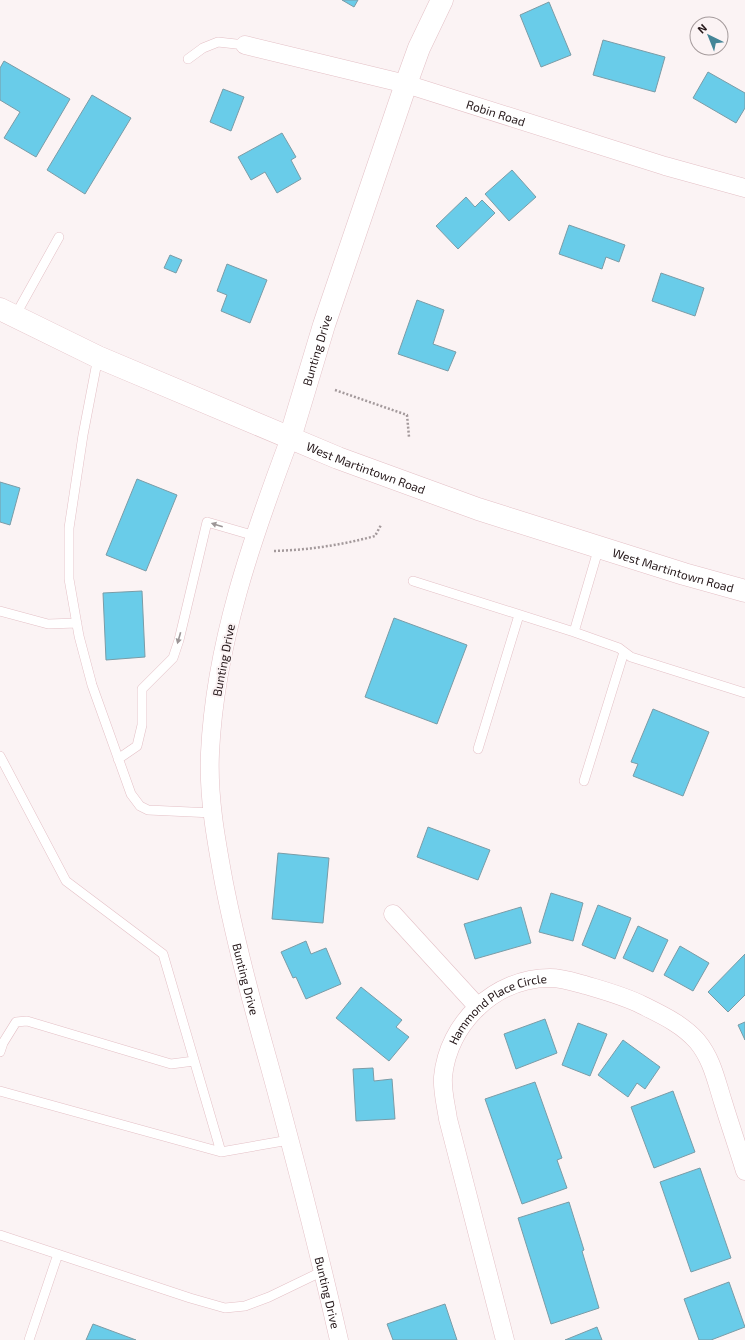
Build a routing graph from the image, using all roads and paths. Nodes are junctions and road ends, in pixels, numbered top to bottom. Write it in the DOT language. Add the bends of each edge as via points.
graph roads {
  1 [pos="442,0"];
  2 [pos="245,45"];
  3 [pos="188,59"];
  4 [pos="406,84"];
  5 [pos="745,188"];
  6 [pos="59,237"];
  7 [pos="7,313"];
  8 [pos="98,357"];
  9 [pos="334,390"];
  10 [pos="409,437"];
  11 [pos="290,438"];
  12 [pos="381,525"];
  13 [pos="255,536"];
  14 [pos="599,547"];
  15 [pos="274,551"];
  16 [pos="413,582"];
  17 [pos="745,591"];
  18 [pos="0,611"];
  19 [pos="519,615"];
  20 [pos="77,623"];
  21 [pos="574,632"];
  22 [pos="624,652"];
  23 [pos="745,693"];
  24 [pos="478,749"];
  25 [pos="0,756"];
  26 [pos="118,759"];
  27 [pos="584,780"];
  28 [pos="213,813"];
  29 [pos="393,914"];
  30 [pos="478,1007"];
  31 [pos="0,1052"];
  32 [pos="194,1061"];
  33 [pos="0,1091"];
  34 [pos="289,1140"];
  35 [pos="221,1152"];
  36 [pos="745,1171"];
  37 [pos="0,1235"];
  38 [pos="58,1254"];
  39 [pos="323,1271"];
  40 [pos="29,1340"];
  41 [pos="339,1340"];
  42 [pos="505,1340"];
  1 -- 4 [label="main road, Bunting Drive" via="419,48"];
  2 -- 3 [label="lane" via="218,42 203,48"];
  2 -- 4 [label="street, Robin Road"];
  4 -- 5 [label="street, Robin Road" via="665,166"];
  4 -- 11 [label="main road, Bunting Drive" via="324,325"];
  6 -- 7 [label="lane"];
  7 -- 8 [label="main road, West Martintown Road"];
  8 -- 11 [label="main road, West Martintown Road"];
  8 -- 20 [label="lane" via="69,528 69,579"];
  9 -- 10 [label="path" via="407,415"];
  11 -- 13 [label="street, Bunting Drive"];
  11 -- 14 [label="main road, West Martintown Road" via="471,506"];
  12 -- 15 [label="path" via="376,536 349,543"];
  13 -- 26 [label="lane, one-way" via="207,522 173,658 142,689 142,725 137,746"];
  13 -- 28 [label="street, Bunting Drive" via="234,606 213,715 210,755"];
  14 -- 17 [label="main road, West Martintown Road"];
  14 -- 21 [label="lane"];
  16 -- 19 [label="lane"];
  18 -- 20 [label="lane" via="48,624"];
  19 -- 21 [label="lane"];
  19 -- 24 [label="lane"];
  20 -- 26 [label="lane" via="92,685"];
  21 -- 22 [label="lane"];
  22 -- 23 [label="lane" via="631,657"];
  22 -- 27 [label="lane"];
  25 -- 32 [label="lane" via="66,881 163,954"];
  26 -- 28 [label="lane" via="131,794 140,806 148,810"];
  28 -- 34 [label="street, Bunting Drive" via="233,928"];
  29 -- 30 [label="street"];
  30 -- 36 [label="street, Hammond Place Circle" via="498,991 515,983 551,978 625,996 676,1022 697,1041 709,1058"];
  30 -- 42 [label="street, Hammond Place Circle" via="460,1027 451,1043 443,1078 444,1096"];
  31 -- 32 [label="lane" via="16,1022 27,1021 171,1064"];
  32 -- 35 [label="lane"];
  33 -- 35 [label="lane"];
  34 -- 35 [label="lane"];
  34 -- 39 [label="street, Bunting Drive"];
  37 -- 38 [label="lane"];
  38 -- 39 [label="lane" via="225,1308 245,1306 269,1297"];
  38 -- 40 [label="lane"];
  39 -- 41 [label="street, Bunting Drive"];
}
